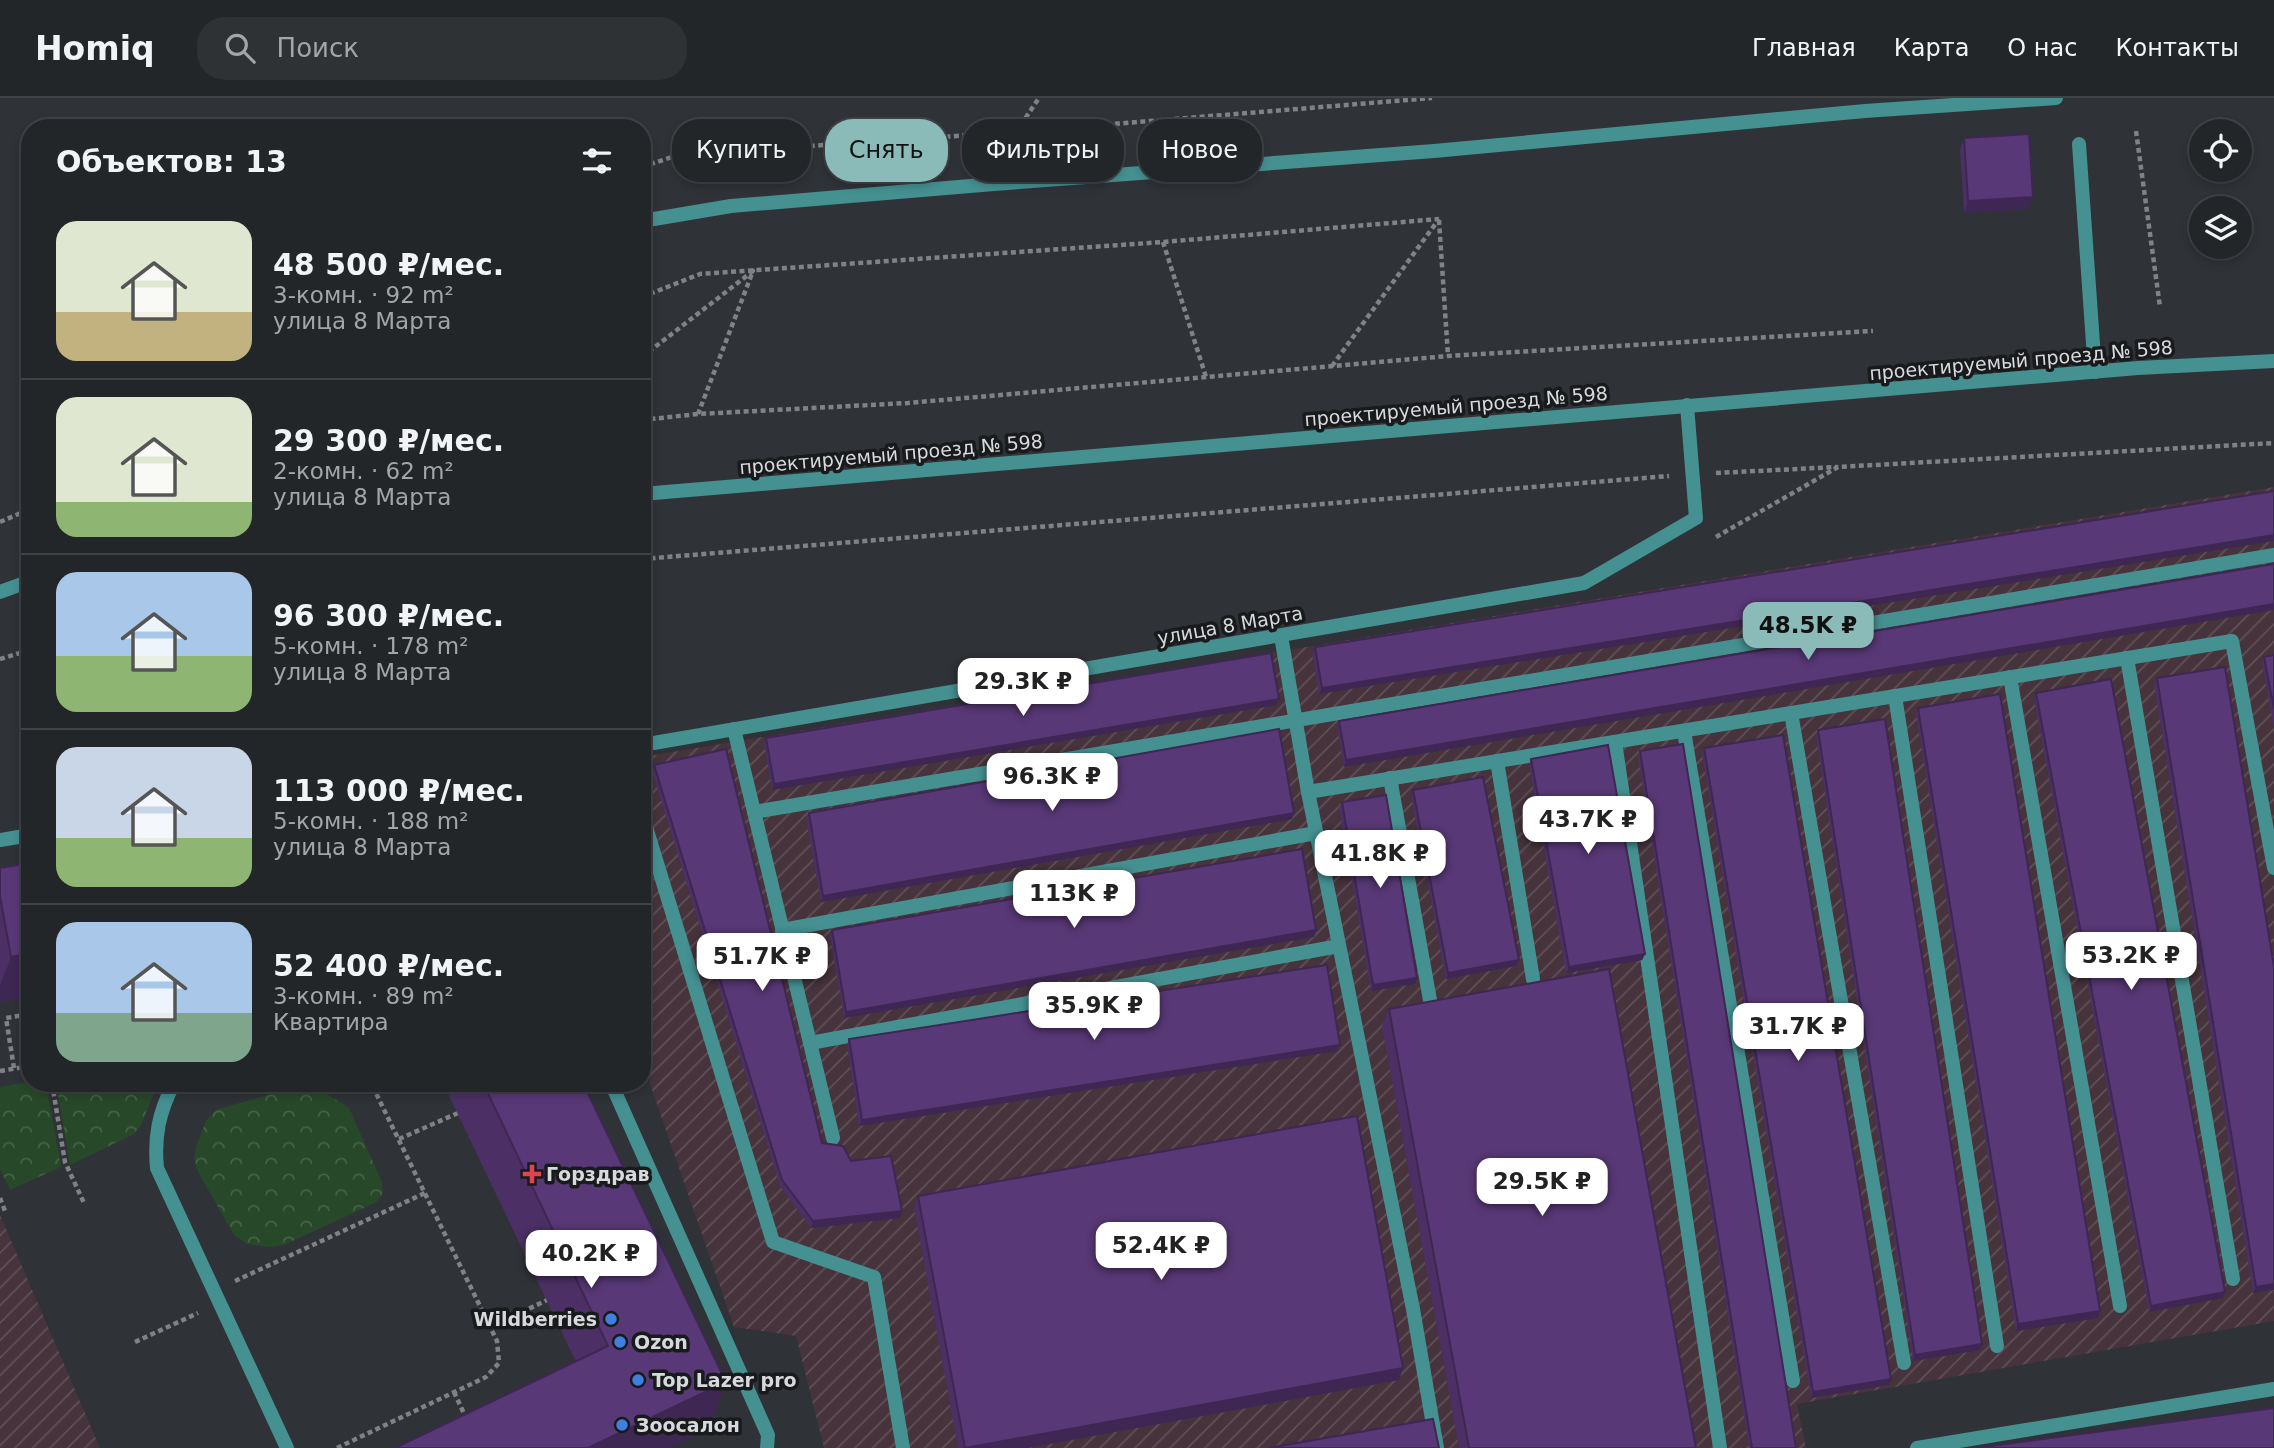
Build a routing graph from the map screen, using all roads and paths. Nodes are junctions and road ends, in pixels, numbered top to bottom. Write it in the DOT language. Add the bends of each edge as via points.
graph roads {
  1 [pos="1039,98"];
  2 [pos="1339,98"];
  3 [pos="1432,98"];
  4 [pos="2056,98"];
  5 [pos="1339,106"];
  6 [pos="1024,119"];
  7 [pos="1124,123"];
  8 [pos="2136,131"];
  9 [pos="962,136"];
  10 [pos="2079,144"];
  11 [pos="651,164"];
  12 [pos="1439,219"];
  13 [pos="651,220"];
  14 [pos="1163,242"];
  15 [pos="753,271"];
  16 [pos="651,293"];
  17 [pos="2160,307"];
  18 [pos="1873,331"];
  19 [pos="651,350"];
  20 [pos="1448,356"];
  21 [pos="2274,361"];
  22 [pos="1332,366"];
  23 [pos="2095,372"];
  24 [pos="1206,377"];
  25 [pos="1687,405"];
  26 [pos="698,414"];
  27 [pos="651,419"];
  28 [pos="1838,467"];
  29 [pos="1693,474"];
  30 [pos="651,493"];
  31 [pos="21,513"];
  32 [pos="0,522"];
  33 [pos="2274,555"];
  34 [pos="651,558"];
  35 [pos="21,584"];
  36 [pos="0,592"];
  37 [pos="1281,636"];
  38 [pos="21,653"];
  39 [pos="2127,658"];
  40 [pos="0,659"];
  41 [pos="2010,677"];
  42 [pos="1895,696"];
  43 [pos="1791,713"];
  44 [pos="1296,722"];
  45 [pos="734,729"];
  46 [pos="1684,731"];
  47 [pos="1615,742"];
  48 [pos="651,743"];
  49 [pos="1497,761"];
  50 [pos="1390,778"];
  51 [pos="1308,792"];
  52 [pos="754,813"];
  53 [pos="1316,833"];
  54 [pos="21,836"];
  55 [pos="0,840"];
  56 [pos="651,843"];
  57 [pos="2274,868"];
  58 [pos="782,930"];
  59 [pos="1339,946"];
  60 [pos="1533,979"];
  61 [pos="1430,1000"];
  62 [pos="21,1016"];
  63 [pos="810,1043"];
  64 [pos="21,1067"];
  65 [pos="14,1068"];
  66 [pos="0,1070"];
  67 [pos="53,1092"];
  68 [pos="169,1092"];
  69 [pos="376,1092"];
  70 [pos="615,1092"];
  71 [pos="457,1113"];
  72 [pos="833,1138"];
  73 [pos="399,1139"];
  74 [pos="425,1193"];
  75 [pos="0,1198"];
  76 [pos="84,1203"];
  77 [pos="5,1211"];
  78 [pos="2234,1279"];
  79 [pos="217,1297"];
  80 [pos="547,1300"];
  81 [pos="2120,1306"];
  82 [pos="491,1327"];
  83 [pos="135,1342"];
  84 [pos="1997,1346"];
  85 [pos="1904,1363"];
  86 [pos="1793,1381"];
  87 [pos="2274,1389"];
  88 [pos="454,1392"];
  89 [pos="469,1424"];
  90 [pos="287,1448"];
  91 [pos="337,1448"];
  92 [pos="767,1448"];
  93 [pos="903,1448"];
  94 [pos="1437,1448"];
  95 [pos="1720,1448"];
  96 [pos="1917,1448"];
  1 -- 6 [label="path"];
  2 -- 5 [label="path"];
  3 -- 5 [label="path"];
  4 -- 13 [label="street" via="731,206"];
  5 -- 7 [label="path"];
  8 -- 17 [label="path"];
  9 -- 11 [label="path" via="678,155"];
  10 -- 23 [label="street"];
  12 -- 14 [label="path"];
  12 -- 20 [label="path"];
  12 -- 22 [label="path"];
  14 -- 15 [label="path"];
  14 -- 24 [label="path"];
  15 -- 16 [label="path" via="700,274"];
  15 -- 19 [label="path"];
  15 -- 26 [label="path"];
  18 -- 20 [label="path"];
  20 -- 22 [label="path"];
  21 -- 23 [label="street, проектируемый проезд № 598"];
  22 -- 24 [label="path"];
  23 -- 25 [label="street, проектируемый проезд № 598"];
  24 -- 26 [label="path" via="908,403"];
  25 -- 29 [label="street, улица 8 Марта"];
  25 -- 30 [label="street, проектируемый проезд № 598"];
  26 -- 27 [label="path"];
  28 -- 29 [label="path"];
  29 -- 34 [label="path"];
  29 -- 37 [label="street, улица 8 Марта" via="1696,518 1584,583"];
  31 -- 32 [label="path"];
  33 -- 44 [label="street"];
  35 -- 36 [label="street"];
  37 -- 44 [label="street"];
  37 -- 45 [label="street, улица 8 Марта"];
  38 -- 40 [label="path"];
  39 -- 41 [label="street"];
  39 -- 57 [label="street" via="2232,640"];
  39 -- 78 [label="street"];
  41 -- 42 [label="street"];
  41 -- 81 [label="street"];
  42 -- 43 [label="street"];
  42 -- 84 [label="street"];
  43 -- 46 [label="street"];
  43 -- 85 [label="street"];
  44 -- 51 [label="street"];
  44 -- 52 [label="street"];
  45 -- 48 [label="street, улица 8 Марта"];
  45 -- 52 [label="street"];
  46 -- 47 [label="street"];
  46 -- 86 [label="street"];
  47 -- 49 [label="street"];
  47 -- 95 [label="street"];
  49 -- 50 [label="street"];
  49 -- 60 [label="street"];
  50 -- 51 [label="street"];
  50 -- 61 [label="street"];
  51 -- 53 [label="street"];
  52 -- 58 [label="street"];
  53 -- 58 [label="street"];
  53 -- 59 [label="street"];
  54 -- 55 [label="street"];
  56 -- 93 [label="street" via="773,1242 874,1277"];
  58 -- 63 [label="street"];
  59 -- 63 [label="street"];
  59 -- 94 [label="street"];
  62 -- 65 [label="path" via="6,1018"];
  63 -- 72 [label="street"];
  64 -- 65 [label="path"];
  65 -- 66 [label="path"];
  67 -- 76 [label="path" via="65,1162"];
  68 -- 79 [label="street" via="158,1125 157,1168"];
  69 -- 73 [label="path"];
  70 -- 92 [label="street" via="768,1435"];
  71 -- 73 [label="path"];
  73 -- 74 [label="path"];
  74 -- 79 [label="path"];
  74 -- 82 [label="path"];
  75 -- 77 [label="path"];
  79 -- 83 [label="path"];
  79 -- 90 [label="street"];
  80 -- 82 [label="path"];
  82 -- 88 [label="path" via="498,1341 499,1363 486,1377"];
  87 -- 96 [label="street"];
  88 -- 89 [label="path"];
  88 -- 91 [label="path"];
}
